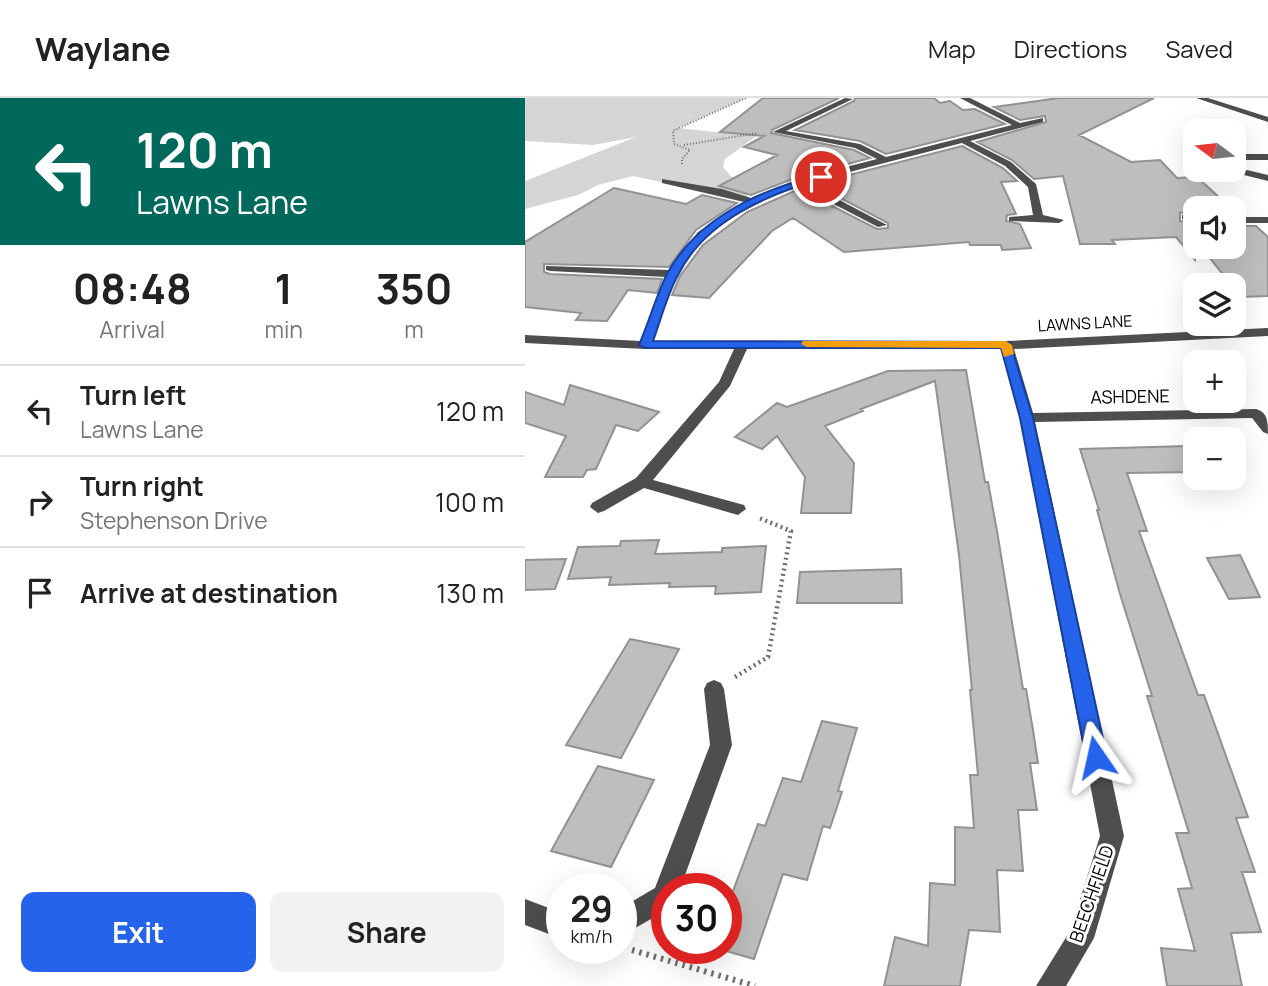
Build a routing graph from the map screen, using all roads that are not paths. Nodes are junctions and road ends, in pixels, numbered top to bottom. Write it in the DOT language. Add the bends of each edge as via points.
graph roads {
  1 [pos="964,98"];
  2 [pos="1200,98"];
  3 [pos="849,99"];
  4 [pos="1040,120"];
  5 [pos="1268,120"];
  6 [pos="1017,124"];
  7 [pos="961,139"];
  8 [pos="1246,157"];
  9 [pos="1268,157"];
  10 [pos="888,161"];
  11 [pos="1247,173"];
  12 [pos="1268,178"];
  13 [pos="665,181"];
  14 [pos="799,182"];
  15 [pos="752,201"];
  16 [pos="1038,218"];
  17 [pos="1013,219"];
  18 [pos="1059,220"];
  19 [pos="1246,220"];
  20 [pos="1268,220"];
  21 [pos="882,225"];
  22 [pos="574,255"];
  23 [pos="550,268"];
  24 [pos="565,269"];
  25 [pos="673,274"];
  26 [pos="1268,332"];
  27 [pos="525,339"];
  28 [pos="743,344"];
  29 [pos="645,345"];
  30 [pos="1006,345"];
  31 [pos="1027,418"];
  32 [pos="1268,429"];
  33 [pos="642,482"];
  34 [pos="598,508"];
  35 [pos="738,509"];
  36 [pos="714,689"];
  37 [pos="673,873"];
  38 [pos="525,912"];
  39 [pos="546,920"];
  40 [pos="1050,986"];
  1 -- 6 [label="street"];
  2 -- 5 [label="street"];
  3 -- 10 [label="street" via="777,132 857,146"];
  4 -- 6 [label="street"];
  6 -- 7 [label="street"];
  7 -- 10 [label="street"];
  7 -- 16 [label="street" via="1008,164 1033,186"];
  8 -- 9 [label="street"];
  10 -- 14 [label="street"];
  11 -- 12 [label="street"];
  13 -- 15 [label="street"];
  14 -- 15 [label="street"];
  14 -- 21 [label="street"];
  15 -- 25 [label="street" via="702,234"];
  16 -- 17 [label="street"];
  16 -- 18 [label="street"];
  19 -- 20 [label="street"];
  22 -- 24 [label="street"];
  23 -- 24 [label="street"];
  24 -- 25 [label="street"];
  25 -- 29 [label="street"];
  26 -- 30 [label="street, LAWNS LANE"];
  27 -- 29 [label="street, LAWNS LANE"];
  28 -- 29 [label="street, LAWNS LANE"];
  28 -- 30 [label="street, LAWNS LANE"];
  28 -- 33 [label="street" via="725,383"];
  30 -- 31 [label="street, BEECHFIELD"];
  31 -- 32 [label="street, ASHDENE" via="1256,413"];
  31 -- 40 [label="street, BEECHFIELD" via="1112,836 1081,938"];
  33 -- 34 [label="street"];
  33 -- 35 [label="street"];
  36 -- 37 [label="street" via="722,745"];
  38 -- 39 [label="street"];
}
